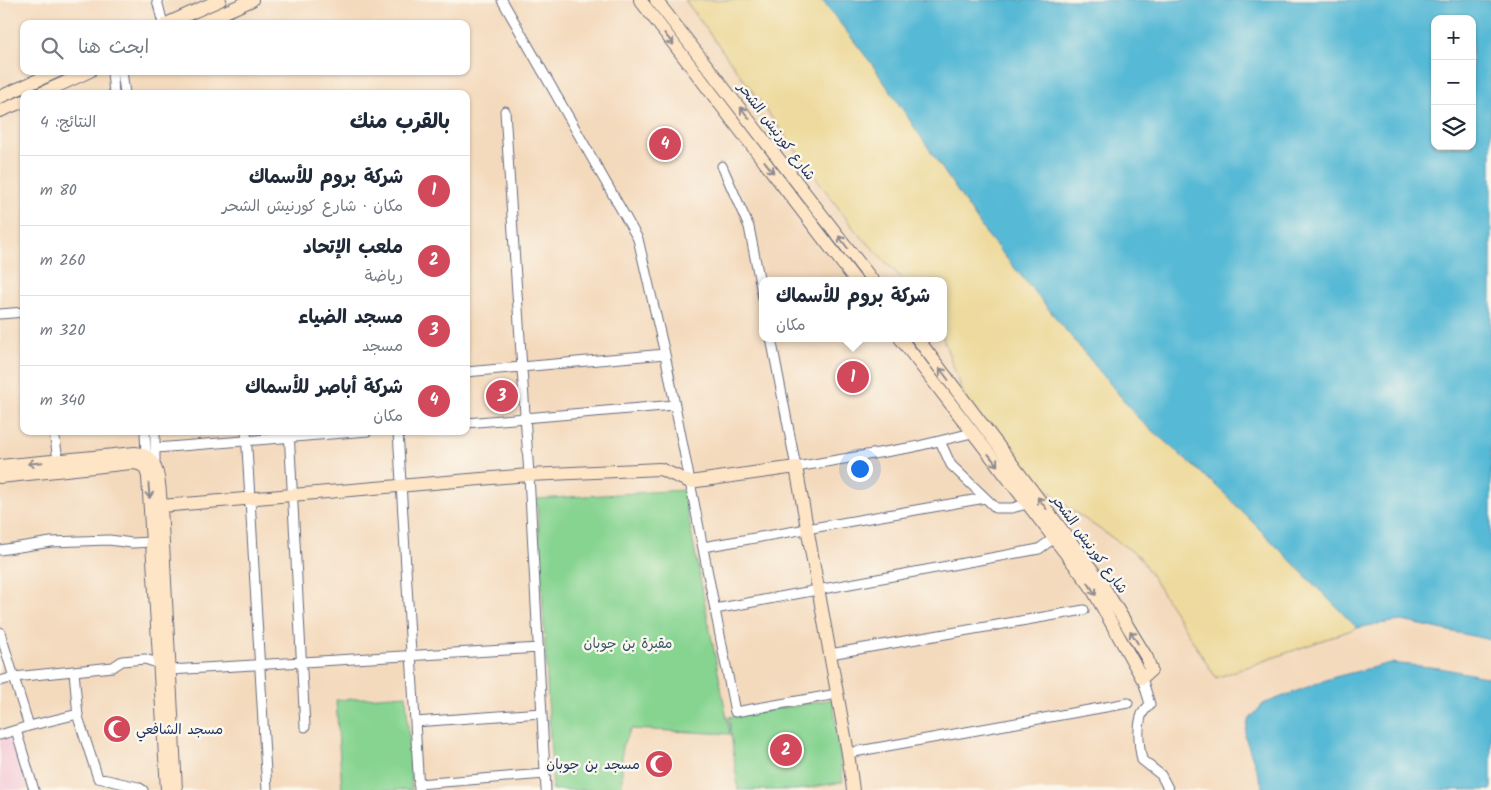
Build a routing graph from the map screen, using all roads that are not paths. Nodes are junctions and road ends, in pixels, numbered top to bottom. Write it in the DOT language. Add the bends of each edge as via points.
graph roads {
  1 [pos="157,0"];
  2 [pos="220,0"];
  3 [pos="252,0"];
  4 [pos="502,0"];
  5 [pos="640,0"];
  6 [pos="656,0"];
  7 [pos="164,20"];
  8 [pos="174,20"];
  9 [pos="207,20"];
  10 [pos="49,75"];
  11 [pos="81,75"];
  12 [pos="112,75"];
  13 [pos="123,75"];
  14 [pos="720,81"];
  15 [pos="49,90"];
  16 [pos="114,90"];
  17 [pos="124,90"];
  18 [pos="710,92"];
  19 [pos="0,97"];
  20 [pos="20,103"];
  21 [pos="0,111"];
  22 [pos="505,111"];
  23 [pos="722,166"];
  24 [pos="853,277"];
  25 [pos="870,277"];
  26 [pos="759,278"];
  27 [pos="20,312"];
  28 [pos="0,314"];
  29 [pos="772,342"];
  30 [pos="903,342"];
  31 [pos="920,342"];
  32 [pos="665,354"];
  33 [pos="522,367"];
  34 [pos="470,372"];
  35 [pos="675,405"];
  36 [pos="526,418"];
  37 [pos="470,423"];
  38 [pos="972,433"];
  39 [pos="55,435"];
  40 [pos="146,435"];
  41 [pos="154,435"];
  42 [pos="246,435"];
  43 [pos="289,435"];
  44 [pos="398,435"];
  45 [pos="940,441"];
  46 [pos="247,442"];
  47 [pos="151,451"];
  48 [pos="58,460"];
  49 [pos="0,466"];
  50 [pos="796,467"];
  51 [pos="529,475"];
  52 [pos="0,477"];
  53 [pos="690,482"];
  54 [pos="401,486"];
  55 [pos="292,494"];
  56 [pos="250,498"];
  57 [pos="985,498"];
  58 [pos="1028,504"];
  59 [pos="160,506"];
  60 [pos="807,528"];
  61 [pos="1054,538"];
  62 [pos="153,542"];
  63 [pos="703,547"];
  64 [pos="0,550"];
  65 [pos="818,590"];
  66 [pos="715,610"];
  67 [pos="1084,610"];
  68 [pos="0,632"];
  69 [pos="539,648"];
  70 [pos="830,654"];
  71 [pos="411,656"];
  72 [pos="301,662"];
  73 [pos="259,665"];
  74 [pos="165,667"];
  75 [pos="74,671"];
  76 [pos="14,677"];
  77 [pos="1142,678"];
  78 [pos="0,681"];
  79 [pos="837,694"];
  80 [pos="1128,703"];
  81 [pos="542,713"];
  82 [pos="78,714"];
  83 [pos="415,722"];
  84 [pos="29,726"];
  85 [pos="305,727"];
  86 [pos="16,730"];
  87 [pos="0,735"];
  88 [pos="848,753"];
  89 [pos="546,774"];
  90 [pos="419,787"];
  91 [pos="34,790"];
  92 [pos="143,790"];
  93 [pos="167,790"];
  94 [pos="176,790"];
  95 [pos="266,790"];
  96 [pos="546,790"];
  97 [pos="853,790"];
  98 [pos="1169,790"];
  1 -- 7 [label="street"];
  2 -- 8 [label="street"];
  3 -- 9 [label="street"];
  4 -- 32 [label="street" via="638,239"];
  5 -- 18 [label="street, شارع كورنيش الشحر, one-way"];
  6 -- 14 [label="street, شارع كورنيش الشحر"];
  10 -- 19 [label="street"];
  11 -- 15 [label="street"];
  12 -- 16 [label="street"];
  13 -- 17 [label="street"];
  14 -- 18 [label="street"];
  25 -- 14 [label="street, شارع كورنيش الشحر, one-way"];
  18 -- 24 [label="street, شارع كورنيش الشحر, one-way"];
  20 -- 21 [label="street"];
  22 -- 33 [label="street"];
  23 -- 26 [label="street" via="749,227"];
  27 -- 28 [label="street"];
  29 -- 50 [label="street"];
  30 -- 38 [label="street, شارع كورنيش الشحر"];
  77 -- 31 [label="street, شارع كورنيش الشحر, one-way" via="1151,670 1146,658 1099,578"];
  32 -- 33 [label="street"];
  32 -- 35 [label="street"];
  33 -- 34 [label="street"];
  33 -- 36 [label="street"];
  35 -- 36 [label="street"];
  35 -- 53 [label="street"];
  36 -- 37 [label="street"];
  36 -- 51 [label="street"];
  38 -- 45 [label="street"];
  38 -- 58 [label="street, شارع كورنيش الشحر, one-way"];
  39 -- 48 [label="street"];
  40 -- 47 [label="street"];
  41 -- 47 [label="street"];
  42 -- 46 [label="street"];
  43 -- 46 [label="street"];
  43 -- 55 [label="street"];
  44 -- 54 [label="street"];
  45 -- 50 [label="street"];
  45 -- 57 [label="street" via="951,465"];
  46 -- 47 [label="street"];
  46 -- 56 [label="street"];
  47 -- 48 [label="street"];
  47 -- 59 [label="street" via="159,478"];
  48 -- 49 [label="street, one-way"];
  50 -- 53 [label="street"];
  50 -- 60 [label="street"];
  51 -- 53 [label="street" via="660,469"];
  51 -- 54 [label="street"];
  51 -- 69 [label="street"];
  52 -- 62 [label="street, one-way" via="140,464 148,477"];
  53 -- 63 [label="street"];
  54 -- 55 [label="street"];
  54 -- 71 [label="street"];
  55 -- 56 [label="street"];
  55 -- 72 [label="street"];
  56 -- 59 [label="street"];
  56 -- 73 [label="street"];
  57 -- 58 [label="street" via="996,508"];
  57 -- 60 [label="street"];
  58 -- 61 [label="street, شارع كورنيش الشحر"];
  59 -- 74 [label="street"];
  60 -- 63 [label="street"];
  60 -- 65 [label="street"];
  61 -- 65 [label="street" via="1039,549"];
  61 -- 77 [label="street, شارع كورنيش الشحر, one-way" via="1090,585"];
  62 -- 64 [label="street" via="51,542"];
  62 -- 74 [label="street"];
  63 -- 66 [label="street"];
  65 -- 66 [label="street"];
  65 -- 70 [label="street"];
  66 -- 79 [label="street" via="735,712"];
  67 -- 70 [label="street"];
  68 -- 76 [label="street"];
  69 -- 71 [label="street"];
  69 -- 81 [label="street"];
  70 -- 79 [label="street"];
  71 -- 72 [label="street"];
  71 -- 83 [label="street"];
  72 -- 73 [label="street"];
  72 -- 85 [label="street"];
  73 -- 74 [label="street"];
  73 -- 95 [label="street"];
  74 -- 75 [label="street" via="145,659 122,661 113,667"];
  74 -- 93 [label="street"];
  74 -- 94 [label="street"];
  75 -- 76 [label="street"];
  75 -- 82 [label="street"];
  76 -- 78 [label="street"];
  76 -- 84 [label="street"];
  77 -- 98 [label="street" via="1150,704 1142,713 1140,724 1142,760 1161,775"];
  79 -- 88 [label="street"];
  80 -- 88 [label="street"];
  81 -- 83 [label="street"];
  81 -- 89 [label="street"];
  82 -- 84 [label="street"];
  82 -- 92 [label="street" via="98,778"];
  83 -- 90 [label="street"];
  84 -- 86 [label="street"];
  86 -- 87 [label="street"];
  86 -- 91 [label="street"];
  88 -- 97 [label="street"];
  89 -- 90 [label="street"];
  89 -- 96 [label="street"];
}
